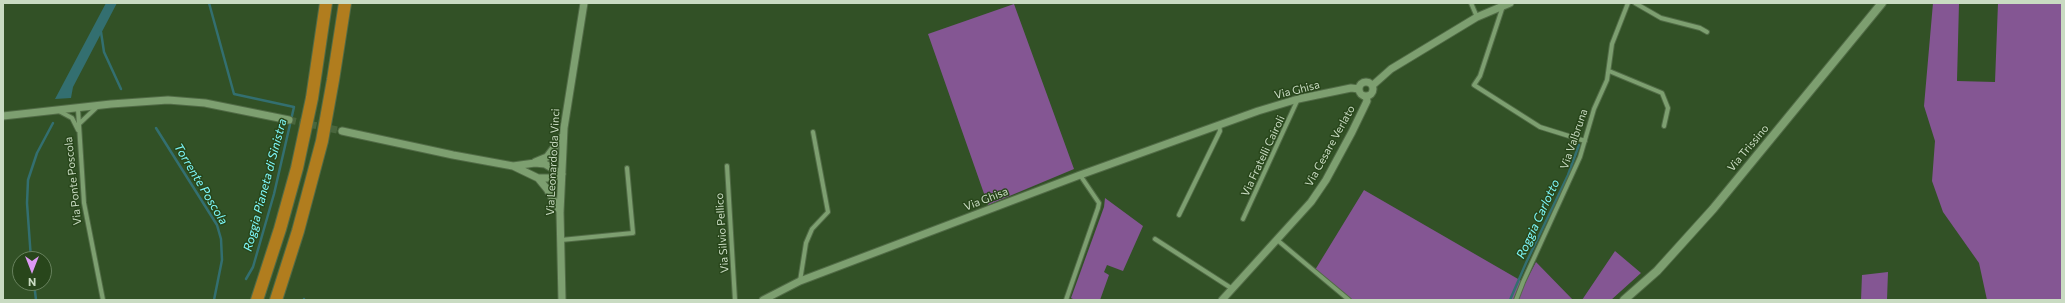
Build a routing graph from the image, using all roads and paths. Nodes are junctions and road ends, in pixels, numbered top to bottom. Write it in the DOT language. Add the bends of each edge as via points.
graph roads {
  1 [pos="326,3"];
  2 [pos="345,3"];
  3 [pos="584,3"];
  4 [pos="1471,3"];
  5 [pos="1628,3"];
  6 [pos="1635,3"];
  7 [pos="1882,3"];
  8 [pos="1507,4"];
  9 [pos="1477,17"];
  10 [pos="1707,32"];
  11 [pos="1608,71"];
  12 [pos="1373,85"];
  13 [pos="1359,89"];
  14 [pos="1366,96"];
  15 [pos="1298,99"];
  16 [pos="98,106"];
  17 [pos="78,109"];
  18 [pos="58,111"];
  19 [pos="3,116"];
  20 [pos="289,120"];
  21 [pos="79,123"];
  22 [pos="1219,125"];
  23 [pos="1664,126"];
  24 [pos="79,130"];
  25 [pos="342,131"];
  26 [pos="812,132"];
  27 [pos="563,135"];
  28 [pos="1585,141"];
  29 [pos="535,163"];
  30 [pos="513,166"];
  31 [pos="727,166"];
  32 [pos="627,168"];
  33 [pos="562,174"];
  34 [pos="1080,175"];
  35 [pos="538,178"];
  36 [pos="560,212"];
  37 [pos="1179,215"];
  38 [pos="1243,219"];
  39 [pos="1276,239"];
  40 [pos="561,240"];
  41 [pos="1155,240"];
  42 [pos="800,281"];
  43 [pos="1232,288"];
  44 [pos="102,300"];
  45 [pos="257,300"];
  46 [pos="276,300"];
  47 [pos="562,300"];
  48 [pos="736,300"];
  49 [pos="763,300"];
  50 [pos="1066,300"];
  51 [pos="1222,300"];
  52 [pos="1349,300"];
  53 [pos="1516,300"];
  54 [pos="1624,300"];
  1 -- 45 [label="highway" via="312,98 289,197"];
  2 -- 46 [label="highway" via="328,110 307,200"];
  3 -- 27 [label="street, Via Leonardo da Vinci"];
  4 -- 9 [label="street"];
  5 -- 11 [label="street, Via Valbruna" via="1612,44"];
  6 -- 10 [label="street" via="1661,18"];
  7 -- 54 [label="main road, Via Trissino" via="1712,208 1656,272"];
  8 -- 9 [label="street, Via Cesare Verlato"];
  8 -- 28 [label="street" via="1480,76 1474,85 1540,127"];
  9 -- 12 [label="street, Via Cesare Verlato" via="1391,69"];
  11 -- 23 [label="street" via="1662,93 1668,108"];
  11 -- 28 [label="street, Via Valbruna"];
  12 -- 13 [label="street, Via Cesare Verlato" via="1364,82 1360,84"];
  12 -- 14 [label="street, Via Cesare Verlato" via="1373,92"];
  13 -- 14 [label="street, Via Cesare Verlato" via="1360,93"];
  13 -- 15 [label="street, Via Ghisa" via="1351,88"];
  14 -- 39 [label="street, Via Cesare Verlato" via="1367,101 1326,180 1311,202"];
  15 -- 22 [label="street, Via Ghisa"];
  15 -- 38 [label="street, Via Fratelli Cairoli"];
  16 -- 17 [label="street"];
  16 -- 20 [label="street" via="168,100 205,103"];
  16 -- 21 [label="street"];
  17 -- 18 [label="street"];
  17 -- 21 [label="street, Via Ponte Poscola"];
  18 -- 19 [label="street"];
  18 -- 24 [label="street, Via Ponte Poscola" via="68,114"];
  21 -- 24 [label="street, Via Ponte Poscola"];
  22 -- 34 [label="street, Via Ghisa"];
  22 -- 37 [label="street" via="1220,131"];
  24 -- 44 [label="street, Via Ponte Poscola" via="84,203"];
  25 -- 30 [label="street"];
  26 -- 42 [label="street" via="828,212 812,228 806,243"];
  27 -- 29 [label="street" via="547,157"];
  27 -- 33 [label="street, Via Leonardo da Vinci"];
  28 -- 53 [label="street, Via Valbruna"];
  29 -- 30 [label="street"];
  29 -- 33 [label="street" via="549,166"];
  30 -- 35 [label="street"];
  31 -- 48 [label="street, Via Silvio Pellico"];
  32 -- 40 [label="street" via="633,234"];
  33 -- 35 [label="street" via="551,178"];
  33 -- 36 [label="street, Via Leonardo da Vinci"];
  34 -- 42 [label="street, Via Ghisa"];
  34 -- 50 [label="street" via="1099,202"];
  35 -- 36 [label="street" via="547,188"];
  36 -- 40 [label="street, Via Leonardo da Vinci"];
  39 -- 43 [label="street, Via Cesare Verlato"];
  39 -- 52 [label="street"];
  40 -- 47 [label="street, Via Leonardo da Vinci"];
  41 -- 43 [label="street"];
  42 -- 49 [label="street, Via Ghisa"];
  43 -- 51 [label="street, Via Cesare Verlato"];
}
